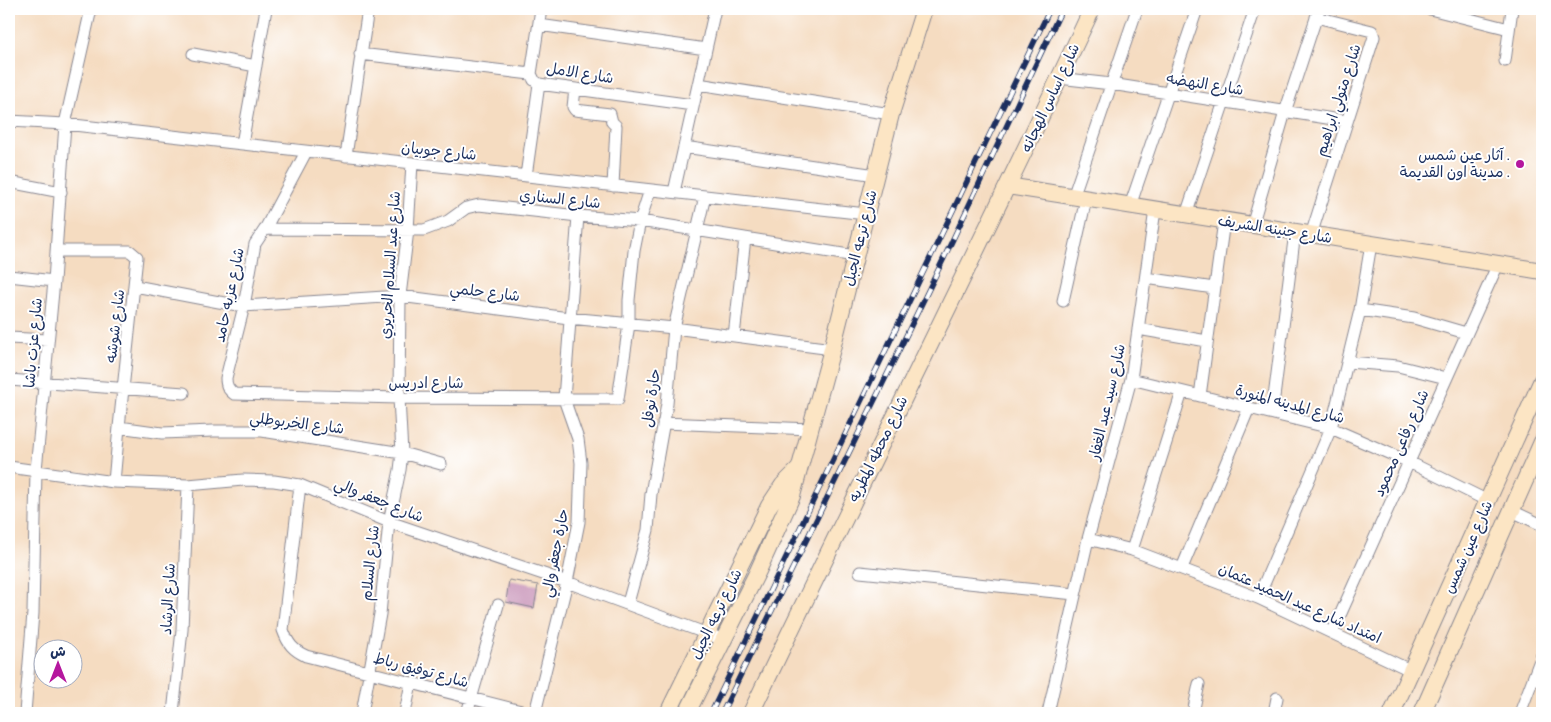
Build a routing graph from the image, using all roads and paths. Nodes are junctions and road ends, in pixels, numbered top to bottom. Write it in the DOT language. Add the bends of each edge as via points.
graph roads {
  1 [pos="91,9"];
  2 [pos="266,9"];
  3 [pos="368,9"];
  4 [pos="541,9"];
  5 [pos="715,9"];
  6 [pos="924,9"];
  7 [pos="1092,9"];
  8 [pos="1137,9"];
  9 [pos="1197,9"];
  10 [pos="1255,9"];
  11 [pos="1430,9"];
  12 [pos="1512,9"];
  13 [pos="1317,13"];
  14 [pos="539,25"];
  15 [pos="1509,29"];
  16 [pos="706,49"];
  17 [pos="193,54"];
  18 [pos="360,54"];
  19 [pos="1505,61"];
  20 [pos="256,66"];
  21 [pos="531,74"];
  22 [pos="1059,78"];
  23 [pos="539,84"];
  24 [pos="698,84"];
  25 [pos="1111,84"];
  26 [pos="575,88"];
  27 [pos="1168,93"];
  28 [pos="1224,102"];
  29 [pos="693,105"];
  30 [pos="1285,112"];
  31 [pos="891,114"];
  32 [pos="9,121"];
  33 [pos="1346,121"];
  34 [pos="65,124"];
  35 [pos="242,144"];
  36 [pos="684,147"];
  37 [pos="306,152"];
  38 [pos="346,156"];
  39 [pos="412,163"];
  40 [pos="876,175"];
  41 [pos="526,176"];
  42 [pos="9,182"];
  43 [pos="613,186"];
  44 [pos="1008,186"];
  45 [pos="650,190"];
  46 [pos="61,192"];
  47 [pos="674,192"];
  48 [pos="705,196"];
  49 [pos="1079,198"];
  50 [pos="1130,206"];
  51 [pos="1155,210"];
  52 [pos="866,214"];
  53 [pos="1186,215"];
  54 [pos="578,216"];
  55 [pos="1224,221"];
  56 [pos="640,222"];
  57 [pos="1252,226"];
  58 [pos="265,229"];
  59 [pos="408,230"];
  60 [pos="696,230"];
  61 [pos="1303,234"];
  62 [pos="745,238"];
  63 [pos="1371,244"];
  64 [pos="56,251"];
  65 [pos="855,256"];
  66 [pos="1498,264"];
  67 [pos="1542,271"];
  68 [pos="9,276"];
  69 [pos="1146,278"];
  70 [pos="54,281"];
  71 [pos="134,286"];
  72 [pos="1214,288"];
  73 [pos="400,296"];
  74 [pos="1063,301"];
  75 [pos="244,306"];
  76 [pos="1360,310"];
  77 [pos="569,318"];
  78 [pos="629,324"];
  79 [pos="674,328"];
  80 [pos="1138,329"];
  81 [pos="1466,333"];
  82 [pos="734,336"];
  83 [pos="9,338"];
  84 [pos="48,340"];
  85 [pos="1207,341"];
  86 [pos="832,350"];
  87 [pos="1348,362"];
  88 [pos="1446,378"];
  89 [pos="1131,379"];
  90 [pos="9,380"];
  91 [pos="1542,380"];
  92 [pos="45,383"];
  93 [pos="122,389"];
  94 [pos="1182,392"];
  95 [pos="184,393"];
  96 [pos="234,394"];
  97 [pos="1200,396"];
  98 [pos="399,398"];
  99 [pos="564,399"];
  100 [pos="1250,408"];
  101 [pos="1272,413"];
  102 [pos="663,422"];
  103 [pos="118,427"];
  104 [pos="1331,428"];
  105 [pos="811,429"];
  106 [pos="1542,442"];
  107 [pos="402,453"];
  108 [pos="1408,462"];
  109 [pos="441,464"];
  110 [pos="9,467"];
  111 [pos="800,468"];
  112 [pos="36,470"];
  113 [pos="114,482"];
  114 [pos="188,485"];
  115 [pos="300,485"];
  116 [pos="1488,502"];
  117 [pos="1512,511"];
  118 [pos="389,522"];
  119 [pos="1542,525"];
  120 [pos="1088,539"];
  121 [pos="1132,550"];
  122 [pos="1182,568"];
  123 [pos="860,572"];
  124 [pos="567,582"];
  125 [pos="1076,594"];
  126 [pos="1258,598"];
  127 [pos="628,604"];
  128 [pos="498,605"];
  129 [pos="707,633"];
  130 [pos="1332,633"];
  131 [pos="724,640"];
  132 [pos="1542,655"];
  133 [pos="1412,671"];
  134 [pos="370,672"];
  135 [pos="411,683"];
  136 [pos="1199,684"];
  137 [pos="471,698"];
  138 [pos="1277,698"];
  139 [pos="24,713"];
  140 [pos="174,713"];
  141 [pos="362,713"];
  142 [pos="405,713"];
  143 [pos="467,713"];
  144 [pos="529,713"];
  145 [pos="534,713"];
  146 [pos="668,713"];
  147 [pos="687,713"];
  148 [pos="751,713"];
  149 [pos="1048,713"];
  150 [pos="1193,713"];
  151 [pos="1274,713"];
  152 [pos="1392,713"];
  153 [pos="1422,713"];
  154 [pos="1520,713"];
  1 -- 34 [label="street, شارع عزت باشا"];
  2 -- 20 [label="street"];
  3 -- 18 [label="street"];
  4 -- 14 [label="street, شارع الامل"];
  5 -- 16 [label="street"];
  6 -- 31 [label="street, شارع ترعه الجبل"];
  7 -- 22 [label="street, شارع اساس الهجانه"];
  8 -- 25 [label="street"];
  9 -- 27 [label="street"];
  10 -- 28 [label="street"];
  11 -- 15 [label="street"];
  12 -- 15 [label="street"];
  13 -- 30 [label="street"];
  13 -- 33 [label="street, شارع متولي ابراهيم" via="1374,33"];
  14 -- 16 [label="street"];
  14 -- 21 [label="street, شارع الامل"];
  15 -- 19 [label="street"];
  16 -- 24 [label="street"];
  17 -- 20 [label="street"];
  18 -- 21 [label="street"];
  18 -- 38 [label="street"];
  20 -- 35 [label="street"];
  21 -- 23 [label="street, شارع الامل"];
  22 -- 25 [label="street, شارع النهضه"];
  22 -- 44 [label="street, شارع اساس الهجانه"];
  23 -- 26 [label="street, شارع الامل"];
  23 -- 41 [label="street"];
  24 -- 29 [label="street"];
  24 -- 31 [label="street"];
  25 -- 27 [label="street, شارع النهضه"];
  25 -- 49 [label="street"];
  26 -- 29 [label="street, شارع الامل"];
  26 -- 43 [label="street" via="575,110 610,114 616,126"];
  27 -- 28 [label="street, شارع النهضه"];
  27 -- 50 [label="street"];
  28 -- 30 [label="street, شارع النهضه"];
  28 -- 53 [label="street"];
  29 -- 36 [label="street"];
  30 -- 33 [label="street, شارع النهضه"];
  30 -- 57 [label="street"];
  31 -- 40 [label="street, شارع ترعه الجبل"];
  32 -- 34 [label="street, شارع جوبيان"];
  33 -- 61 [label="street, شارع متولي ابراهيم"];
  34 -- 35 [label="street, شارع جوبيان"];
  34 -- 46 [label="street, شارع عزت باشا"];
  35 -- 37 [label="street, شارع جوبيان"];
  36 -- 40 [label="street"];
  36 -- 47 [label="street"];
  37 -- 38 [label="street, شارع جوبيان"];
  37 -- 58 [label="street, شارع عزبه حامد"];
  38 -- 39 [label="street, شارع جوبيان"];
  39 -- 41 [label="street, شارع جوبيان"];
  39 -- 59 [label="street, شارع عبد السلام الحريري"];
  40 -- 52 [label="street, شارع ترعه الجبل"];
  41 -- 43 [label="street, شارع جوبيان"];
  42 -- 46 [label="street"];
  43 -- 45 [label="street, شارع جوبيان"];
  44 -- 49 [label="street, شارع جنينه الشريف"];
  44 -- 148 [label="street, شارع محطه المطريه"];
  45 -- 47 [label="street, شارع جوبيان"];
  45 -- 56 [label="street"];
  46 -- 64 [label="street, شارع عزت باشا"];
  47 -- 48 [label="street, شارع جوبيان"];
  48 -- 52 [label="street, شارع جوبيان"];
  48 -- 60 [label="street, حارة نوفل"];
  49 -- 50 [label="street, شارع جنينه الشريف"];
  49 -- 74 [label="street"];
  50 -- 51 [label="street, شارع جنينه الشريف"];
  51 -- 53 [label="street, شارع جنينه الشريف"];
  51 -- 69 [label="street, شارع سيد عبد الغفار"];
  52 -- 65 [label="street, شارع ترعه الجبل"];
  53 -- 55 [label="street, شارع جنينه الشريف"];
  54 -- 56 [label="street, شارع السناري"];
  54 -- 59 [label="street, شارع السناري" via="479,205 466,208 448,221 424,230"];
  54 -- 77 [label="street"];
  55 -- 57 [label="street, شارع جنينه الشريف"];
  55 -- 72 [label="street"];
  56 -- 60 [label="street, شارع السناري"];
  56 -- 78 [label="street" via="630,276"];
  57 -- 61 [label="street, شارع جنينه الشريف"];
  58 -- 59 [label="street, شارع السناري"];
  58 -- 75 [label="street, شارع عزبه حامد" via="255,244"];
  59 -- 73 [label="street, شارع عبد السلام الحريري"];
  60 -- 62 [label="street, شارع السناري"];
  60 -- 79 [label="street, حارة نوفل"];
  61 -- 63 [label="street, شارع جنينه الشريف"];
  61 -- 101 [label="street, شارع متولي ابراهيم"];
  62 -- 65 [label="street, شارع السناري"];
  62 -- 82 [label="street"];
  63 -- 66 [label="street, شارع جنينه الشريف"];
  63 -- 76 [label="street"];
  64 -- 70 [label="street, شارع عزت باشا"];
  64 -- 71 [label="street, شارع شوشه" via="130,251 137,261"];
  65 -- 86 [label="street, شارع ترعه الجبل"];
  66 -- 67 [label="street, شارع جنينه الشريف"];
  66 -- 81 [label="street, شارع رفاعى محمود"];
  68 -- 70 [label="street"];
  69 -- 72 [label="street"];
  69 -- 80 [label="street, شارع سيد عبد الغفار"];
  70 -- 84 [label="street, شارع عزت باشا"];
  71 -- 75 [label="street, شارع حلمي"];
  71 -- 93 [label="street, شارع شوشه"];
  72 -- 85 [label="street"];
  73 -- 75 [label="street, شارع حلمي"];
  73 -- 77 [label="street, شارع حلمي"];
  73 -- 98 [label="street, شارع عبد السلام الحريري"];
  75 -- 96 [label="street, شارع عزبه حامد" via="226,378 226,385"];
  76 -- 81 [label="street" via="1414,318"];
  76 -- 87 [label="street"];
  77 -- 78 [label="street, شارع حلمي"];
  77 -- 99 [label="street"];
  78 -- 79 [label="street, شارع حلمي"];
  78 -- 99 [label="street, شارع ادريس" via="618,399"];
  79 -- 82 [label="street, شارع حلمي"];
  79 -- 102 [label="street, حارة نوفل"];
  80 -- 85 [label="street"];
  80 -- 89 [label="street, شارع سيد عبد الغفار"];
  81 -- 88 [label="street, شارع رفاعى محمود"];
  82 -- 86 [label="street, شارع حلمي"];
  83 -- 84 [label="street"];
  84 -- 92 [label="street, شارع عزت باشا"];
  85 -- 97 [label="street"];
  86 -- 105 [label="street, شارع ترعه الجبل"];
  87 -- 88 [label="street" via="1398,366"];
  87 -- 104 [label="street"];
  88 -- 108 [label="street, شارع رفاعى محمود"];
  89 -- 94 [label="street, شارع المدينه المنورة"];
  89 -- 120 [label="street, شارع سيد عبد الغفار"];
  90 -- 92 [label="street"];
  91 -- 116 [label="street, شارع عين شمس"];
  92 -- 93 [label="street"];
  92 -- 112 [label="street, شارع عزت باشا"];
  93 -- 95 [label="street"];
  93 -- 103 [label="street, شارع شوشه"];
  94 -- 97 [label="street, شارع المدينه المنورة"];
  94 -- 121 [label="street"];
  96 -- 98 [label="street, شارع ادريس"];
  97 -- 100 [label="street, شارع المدينه المنورة"];
  98 -- 99 [label="street, شارع ادريس"];
  98 -- 107 [label="street, شارع السلام"];
  99 -- 124 [label="street, حارة جعفر والي" via="578,439 581,463 579,522"];
  100 -- 101 [label="street, شارع المدينه المنورة"];
  100 -- 122 [label="street"];
  101 -- 104 [label="street, شارع المدينه المنورة"];
  102 -- 105 [label="street"];
  102 -- 127 [label="street, حارة نوفل" via="648,530"];
  103 -- 107 [label="street, شارع الخربوطلي" via="162,433 262,431"];
  103 -- 113 [label="street, شارع شوشه"];
  104 -- 108 [label="street, شارع المدينه المنورة"];
  104 -- 126 [label="street"];
  105 -- 111 [label="street, شارع ترعه الجبل"];
  106 -- 117 [label="street, شارع عين شمس"];
  107 -- 109 [label="street, شارع الخربوطلي"];
  107 -- 118 [label="street, شارع السلام"];
  108 -- 116 [label="street, شارع المدينه المنورة"];
  108 -- 130 [label="street, شارع رفاعى محمود"];
  110 -- 112 [label="street, شارع جعفر والي"];
  111 -- 129 [label="street, شارع ترعه الجبل" via="769,506"];
  111 -- 131 [label="street, شارع ترعه الجبل" via="788,508"];
  112 -- 113 [label="street, شارع جعفر والي"];
  112 -- 139 [label="street, شارع عزت باشا" via="33,613"];
  113 -- 114 [label="street, شارع جعفر والي"];
  114 -- 115 [label="street, شارع جعفر والي" via="243,480"];
  114 -- 140 [label="street, شارع الرشاد" via="182,630"];
  115 -- 118 [label="street, شارع جعفر والي"];
  115 -- 134 [label="street, شارع توفيق رباط" via="283,630 287,642 306,656"];
  116 -- 133 [label="street, شارع عين شمس"];
  117 -- 119 [label="street"];
  117 -- 153 [label="street, شارع عين شمس"];
  118 -- 124 [label="street, شارع جعفر والي"];
  118 -- 134 [label="street, شارع السلام" via="380,614"];
  120 -- 121 [label="street, امتداد شارع عبد الحميد عثمان"];
  120 -- 125 [label="street, شارع سيد عبد الغفار"];
  121 -- 122 [label="street, امتداد شارع عبد الحميد عثمان"];
  122 -- 126 [label="street, امتداد شارع عبد الحميد عثمان"];
  123 -- 125 [label="street"];
  124 -- 127 [label="street, شارع جعفر والي"];
  124 -- 145 [label="street, حارة جعفر والي"];
  125 -- 149 [label="street, شارع سيد عبد الغفار"];
  126 -- 130 [label="street, امتداد شارع عبد الحميد عثمان"];
  127 -- 129 [label="street, شارع جعفر والي"];
  128 -- 137 [label="street"];
  129 -- 131 [label="street, شارع جعفر والي"];
  129 -- 146 [label="street, شارع ترعه الجبل"];
  130 -- 133 [label="street, امتداد شارع عبد الحميد عثمان"];
  131 -- 147 [label="street, شارع ترعه الجبل"];
  132 -- 154 [label="street"];
  133 -- 152 [label="street, شارع عين شمس"];
  134 -- 135 [label="street, شارع توفيق رباط"];
  134 -- 141 [label="street, شارع السلام"];
  135 -- 137 [label="street, شارع توفيق رباط"];
  135 -- 142 [label="street"];
  136 -- 150 [label="street"];
  137 -- 143 [label="street"];
  137 -- 144 [label="street, شارع توفيق رباط"];
  138 -- 151 [label="street"];
}
